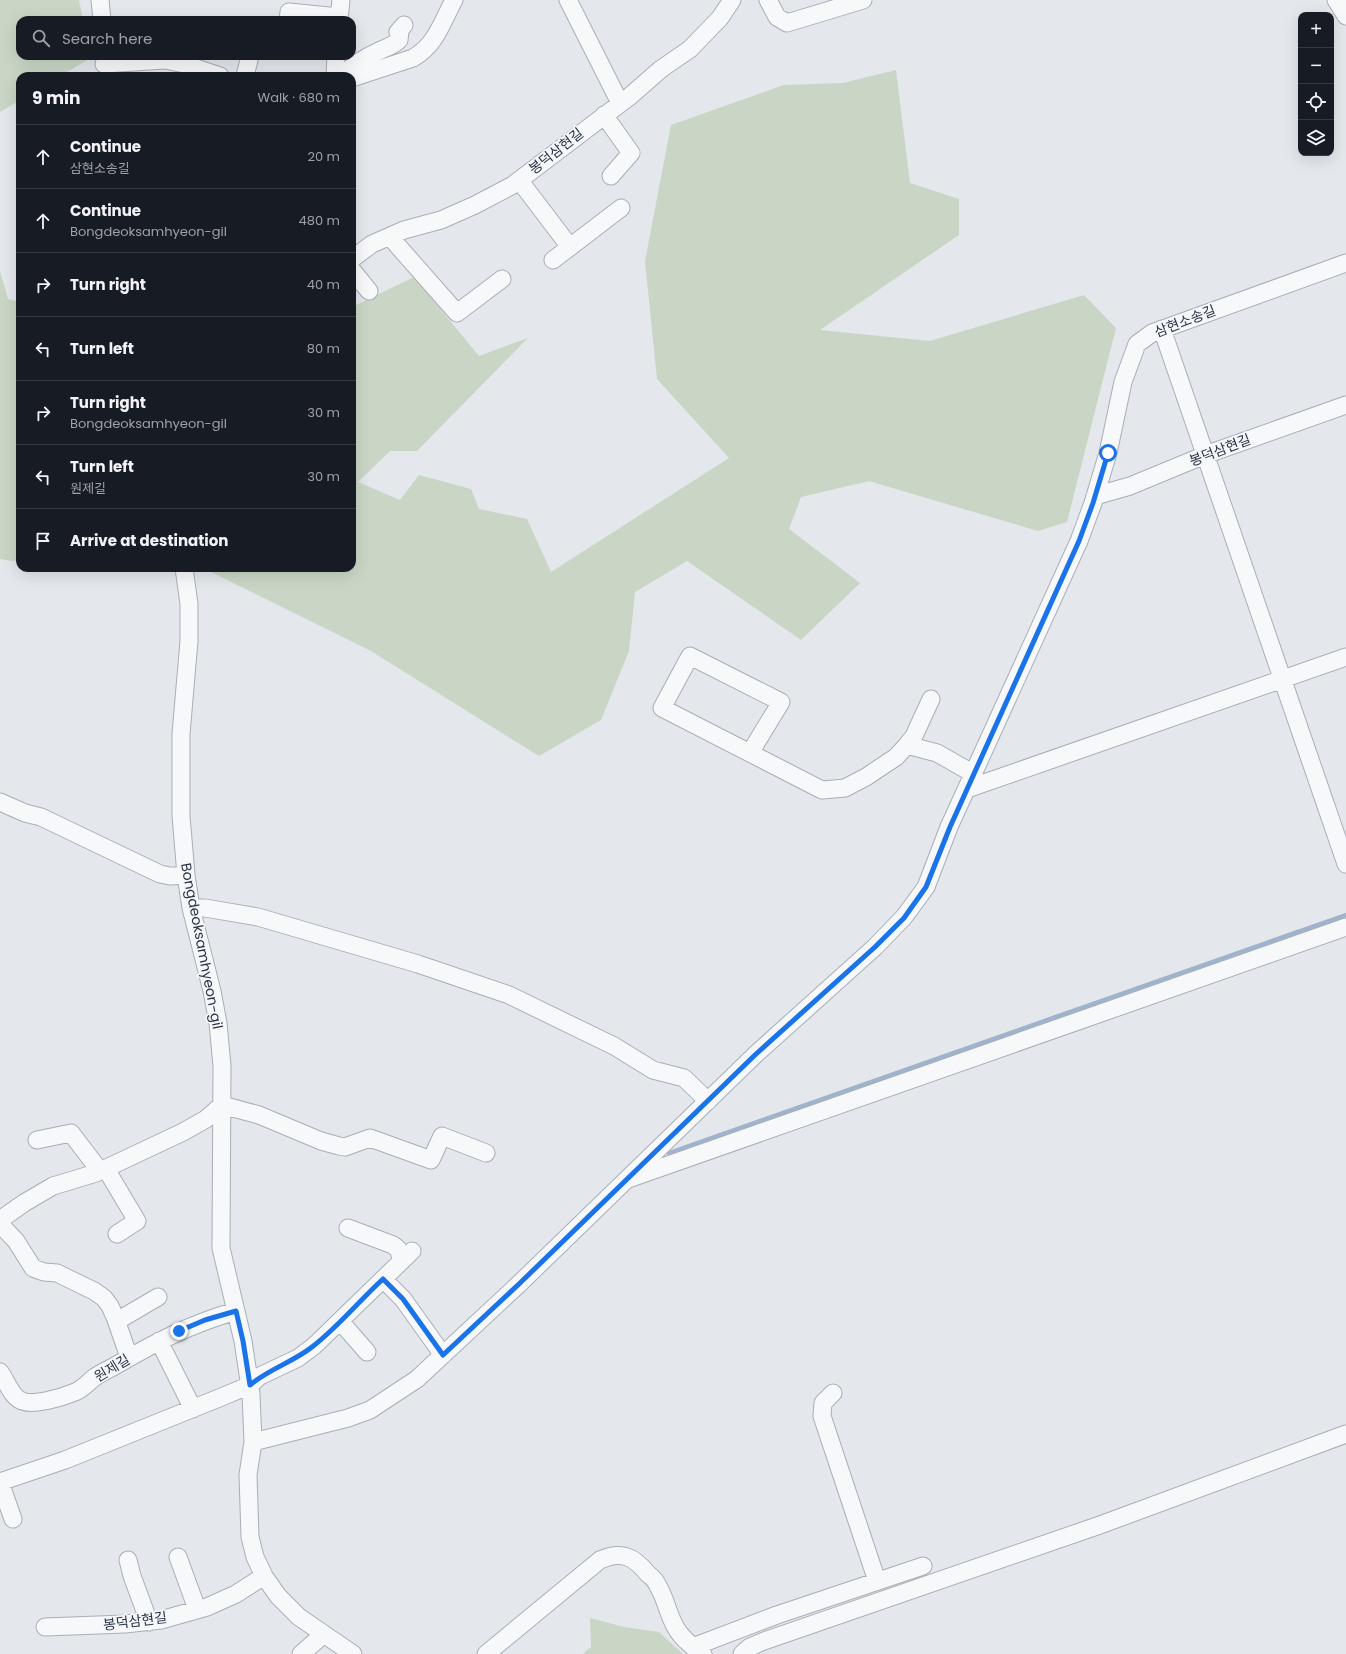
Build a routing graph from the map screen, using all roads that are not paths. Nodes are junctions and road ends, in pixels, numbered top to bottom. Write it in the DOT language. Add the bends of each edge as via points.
graph roads {
  1 [pos="100,0"];
  2 [pos="341,0"];
  3 [pos="454,0"];
  4 [pos="568,0"];
  5 [pos="732,0"];
  6 [pos="768,0"];
  7 [pos="862,0"];
  8 [pos="1336,0"];
  9 [pos="102,16"];
  10 [pos="288,16"];
  11 [pos="322,16"];
  12 [pos="339,16"];
  13 [pos="1346,16"];
  14 [pos="404,25"];
  15 [pos="249,60"];
  16 [pos="336,60"];
  17 [pos="194,61"];
  18 [pos="104,65"];
  19 [pos="213,72"];
  20 [pos="245,72"];
  21 [pos="335,72"];
  22 [pos="346,72"];
  23 [pos="356,77"];
  24 [pos="620,103"];
  25 [pos="604,115"];
  26 [pos="611,176"];
  27 [pos="519,180"];
  28 [pos="621,208"];
  29 [pos="390,237"];
  30 [pos="570,247"];
  31 [pos="356,256"];
  32 [pos="554,260"];
  33 [pos="1346,263"];
  34 [pos="356,275"];
  35 [pos="502,279"];
  36 [pos="369,290"];
  37 [pos="1162,329"];
  38 [pos="1346,405"];
  39 [pos="1205,455"];
  40 [pos="1094,499"];
  41 [pos="185,572"];
  42 [pos="1346,657"];
  43 [pos="1282,679"];
  44 [pos="931,699"];
  45 [pos="907,745"];
  46 [pos="750,753"];
  47 [pos="970,782"];
  48 [pos="0,802"];
  49 [pos="1346,864"];
  50 [pos="186,875"];
  51 [pos="191,908"];
  52 [pos="1346,927"];
  53 [pos="708,1101"];
  54 [pos="222,1104"];
  55 [pos="38,1140"];
  56 [pos="486,1153"];
  57 [pos="103,1170"];
  58 [pos="627,1180"];
  59 [pos="0,1220"];
  60 [pos="0,1224"];
  61 [pos="348,1228"];
  62 [pos="117,1234"];
  63 [pos="383,1279"];
  64 [pos="158,1297"];
  65 [pos="236,1311"];
  66 [pos="117,1321"];
  67 [pos="340,1321"];
  68 [pos="159,1341"];
  69 [pos="368,1352"];
  70 [pos="443,1355"];
  71 [pos="129,1358"];
  72 [pos="0,1372"];
  73 [pos="250,1385"];
  74 [pos="833,1393"];
  75 [pos="193,1408"];
  76 [pos="1346,1434"];
  77 [pos="254,1442"];
  78 [pos="0,1482"];
  79 [pos="13,1519"];
  80 [pos="178,1558"];
  81 [pos="128,1560"];
  82 [pos="923,1566"];
  83 [pos="264,1576"];
  84 [pos="877,1581"];
  85 [pos="197,1609"];
  86 [pos="149,1622"];
  87 [pos="45,1626"];
  88 [pos="324,1634"];
  89 [pos="698,1651"];
  90 [pos="301,1654"];
  91 [pos="353,1654"];
  92 [pos="486,1654"];
  93 [pos="742,1654"];
  1 -- 9 [label="street"];
  2 -- 12 [label="street"];
  3 -- 23 [label="street" via="438,33 421,53"];
  4 -- 24 [label="street"];
  5 -- 24 [label="street, 봉덕삼현길" via="720,18 690,49"];
  6 -- 7 [label="street" via="777,18 787,23"];
  8 -- 13 [label="street"];
  10 -- 11 [label="street" via="289,12"];
  14 -- 22 [label="street" via="398,32 400,31 399,40 394,45 360,61"];
  15 -- 20 [label="street"];
  16 -- 21 [label="street"];
  17 -- 18 [label="street" via="165,60"];
  17 -- 19 [label="street"];
  24 -- 25 [label="street, 봉덕삼현길"];
  25 -- 26 [label="street" via="631,153"];
  25 -- 27 [label="street, 봉덕삼현길"];
  27 -- 29 [label="street, 봉덕삼현길" via="475,205 441,220 404,230"];
  27 -- 30 [label="street"];
  28 -- 30 [label="street"];
  29 -- 31 [label="street, 봉덕삼현길" via="372,244"];
  29 -- 35 [label="street" via="457,313"];
  30 -- 32 [label="street"];
  33 -- 37 [label="street, 삼현소송길"];
  34 -- 36 [label="street"];
  37 -- 39 [label="street"];
  37 -- 40 [label="street, 삼현소송길" via="1137,344 1123,382 1108,453"];
  38 -- 39 [label="street, 봉덕삼현길"];
  39 -- 40 [label="street, 봉덕삼현길"];
  39 -- 43 [label="street"];
  40 -- 47 [label="street" via="1079,541"];
  41 -- 50 [label="street, Bongdeoksamhyeon-gil" via="189,604 189,640 181,734 181,816"];
  42 -- 43 [label="street"];
  43 -- 47 [label="street"];
  43 -- 49 [label="street"];
  44 -- 45 [label="street" via="914,736"];
  45 -- 46 [label="street" via="896,757 866,777 845,788 822,790"];
  45 -- 47 [label="street" via="937,753"];
  46 -- 46 [label="street" via="662,708 690,656 781,702"];
  47 -- 53 [label="street" via="926,887 904,918"];
  48 -- 50 [label="street" via="41,817 160,874"];
  50 -- 51 [label="street, Bongdeoksamhyeon-gil"];
  51 -- 53 [label="street" via="258,917 418,964 509,995 614,1046 652,1070 684,1078"];
  51 -- 54 [label="street, Bongdeoksamhyeon-gil" via="218,1023"];
  52 -- 58 [label="street"];
  53 -- 58 [label="street"];
  54 -- 56 [label="street" via="259,1115 338,1146 345,1147 370,1138 431,1160 442,1136"];
  54 -- 57 [label="street" via="206,1119 183,1132"];
  54 -- 65 [label="street, Bongdeoksamhyeon-gil" via="222,1248"];
  55 -- 57 [label="street" via="71,1133"];
  57 -- 59 [label="street" via="53,1186"];
  57 -- 62 [label="street" via="137,1221"];
  58 -- 70 [label="street"];
  60 -- 66 [label="street" via="16,1241 34,1268 57,1273 94,1291 104,1298"];
  61 -- 63 [label="street" via="393,1245 407,1255"];
  63 -- 67 [label="street"];
  63 -- 70 [label="street" via="403,1299"];
  64 -- 66 [label="street"];
  65 -- 68 [label="street, 원제길" via="205,1320"];
  65 -- 73 [label="street, Bongdeoksamhyeon-gil"];
  66 -- 71 [label="street"];
  67 -- 69 [label="street"];
  67 -- 73 [label="street" via="298,1358 260,1376"];
  68 -- 71 [label="street, 원제길"];
  68 -- 75 [label="street"];
  70 -- 77 [label="street" via="417,1379 370,1410"];
  71 -- 72 [label="street, 원제길" via="95,1377 77,1392 33,1403 14,1396"];
  73 -- 75 [label="street"];
  73 -- 77 [label="street, Bongdeoksamhyeon-gil"];
  74 -- 84 [label="street" via="824,1403 822,1416"];
  75 -- 78 [label="street" via="65,1460"];
  76 -- 93 [label="street" via="1100,1525 771,1638 750,1647"];
  77 -- 83 [label="street, Bongdeoksamhyeon-gil" via="248,1476 250,1537 255,1557"];
  78 -- 79 [label="street"];
  80 -- 85 [label="street"];
  81 -- 86 [label="street"];
  82 -- 84 [label="street"];
  83 -- 85 [label="street, 봉덕삼현길" via="236,1594"];
  83 -- 88 [label="street, Bongdeoksamhyeon-gil" via="278,1596 299,1617"];
  84 -- 89 [label="street" via="777,1615"];
  85 -- 86 [label="street, 봉덕삼현길"];
  86 -- 87 [label="street, 봉덕삼현길"];
  88 -- 90 [label="street"];
  88 -- 91 [label="street, Bongdeoksamhyeon-gil"];
  89 -- 92 [label="street" via="677,1630 658,1584 640,1564 629,1556 619,1555 600,1560"];
}
